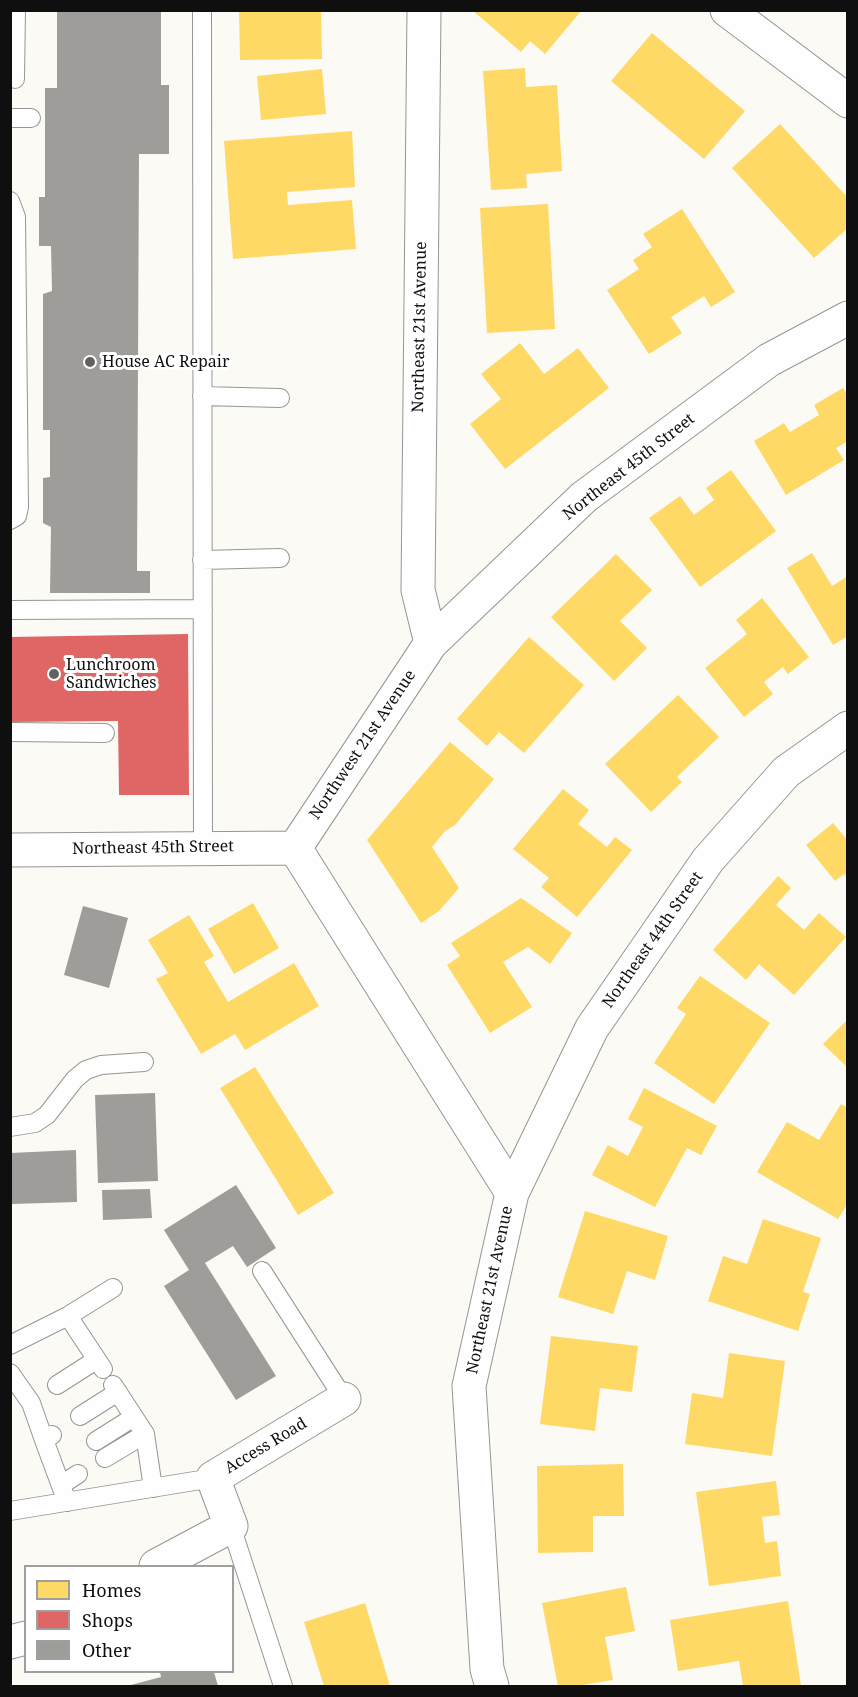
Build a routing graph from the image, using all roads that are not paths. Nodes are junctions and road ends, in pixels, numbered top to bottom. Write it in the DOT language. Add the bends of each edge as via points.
graph roads {
  1 [pos="16,10"];
  2 [pos="202,10"];
  3 [pos="424,10"];
  4 [pos="727,10"];
  5 [pos="15,79"];
  6 [pos="848,101"];
  7 [pos="10,118"];
  8 [pos="31,118"];
  9 [pos="10,201"];
  10 [pos="848,318"];
  11 [pos="202,396"];
  12 [pos="280,398"];
  13 [pos="10,520"];
  14 [pos="280,558"];
  15 [pos="202,560"];
  16 [pos="203,609"];
  17 [pos="10,610"];
  18 [pos="431,643"];
  19 [pos="848,728"];
  20 [pos="10,732"];
  21 [pos="105,733"];
  22 [pos="203,848"];
  23 [pos="295,848"];
  24 [pos="10,850"];
  25 [pos="144,1062"];
  26 [pos="10,1127"];
  27 [pos="512,1192"];
  28 [pos="262,1271"];
  29 [pos="113,1288"];
  30 [pos="68,1316"];
  31 [pos="10,1345"];
  32 [pos="10,1372"];
  33 [pos="57,1385"];
  34 [pos="344,1399"];
  35 [pos="80,1416"];
  36 [pos="134,1416"];
  37 [pos="145,1434"];
  38 [pos="96,1441"];
  39 [pos="105,1458"];
  40 [pos="61,1471"];
  41 [pos="78,1474"];
  42 [pos="213,1478"];
  43 [pos="153,1488"];
  44 [pos="67,1502"];
  45 [pos="10,1511"];
  46 [pos="231,1526"];
  47 [pos="158,1565"];
  48 [pos="284,1686"];
  49 [pos="492,1686"];
  1 -- 5 [label="lane"];
  2 -- 11 [label="lane"];
  3 -- 18 [label="street, Northeast 21st Avenue" via="418,590"];
  4 -- 6 [label="street"];
  7 -- 8 [label="lane"];
  9 -- 13 [label="lane" via="16,217 19,507 17,516"];
  10 -- 18 [label="street, Northeast 45th Street" via="769,360 584,497"];
  11 -- 12 [label="lane"];
  11 -- 15 [label="lane"];
  14 -- 15 [label="lane"];
  15 -- 16 [label="lane"];
  16 -- 17 [label="lane"];
  16 -- 22 [label="lane"];
  18 -- 23 [label="street, Northwest 21st Avenue"];
  19 -- 27 [label="street, Northeast 44th Street" via="786,772 708,860 592,1028"];
  20 -- 21 [label="lane"];
  22 -- 23 [label="street, Northeast 45th Street"];
  22 -- 24 [label="street, Northeast 45th Street"];
  23 -- 27 [label="street, Northeast 21st Avenue"];
  25 -- 26 [label="lane" via="86,1070 47,1115 35,1123"];
  27 -- 49 [label="street, Northeast 21st Avenue" via="469,1386 487,1669"];
  28 -- 34 [label="lane"];
  29 -- 30 [label="lane"];
  30 -- 31 [label="lane"];
  30 -- 33 [label="lane" via="99,1364"];
  32 -- 40 [label="lane" via="31,1403"];
  34 -- 42 [label="street, Access Road"];
  35 -- 36 [label="lane" via="116,1388"];
  36 -- 37 [label="lane"];
  36 -- 38 [label="lane"];
  37 -- 39 [label="lane"];
  37 -- 43 [label="lane"];
  40 -- 41 [label="lane"];
  40 -- 44 [label="lane"];
  42 -- 43 [label="lane"];
  42 -- 46 [label="street, Access Road"];
  43 -- 44 [label="lane"];
  44 -- 45 [label="lane"];
  46 -- 47 [label="street"];
  46 -- 48 [label="lane"];
}
